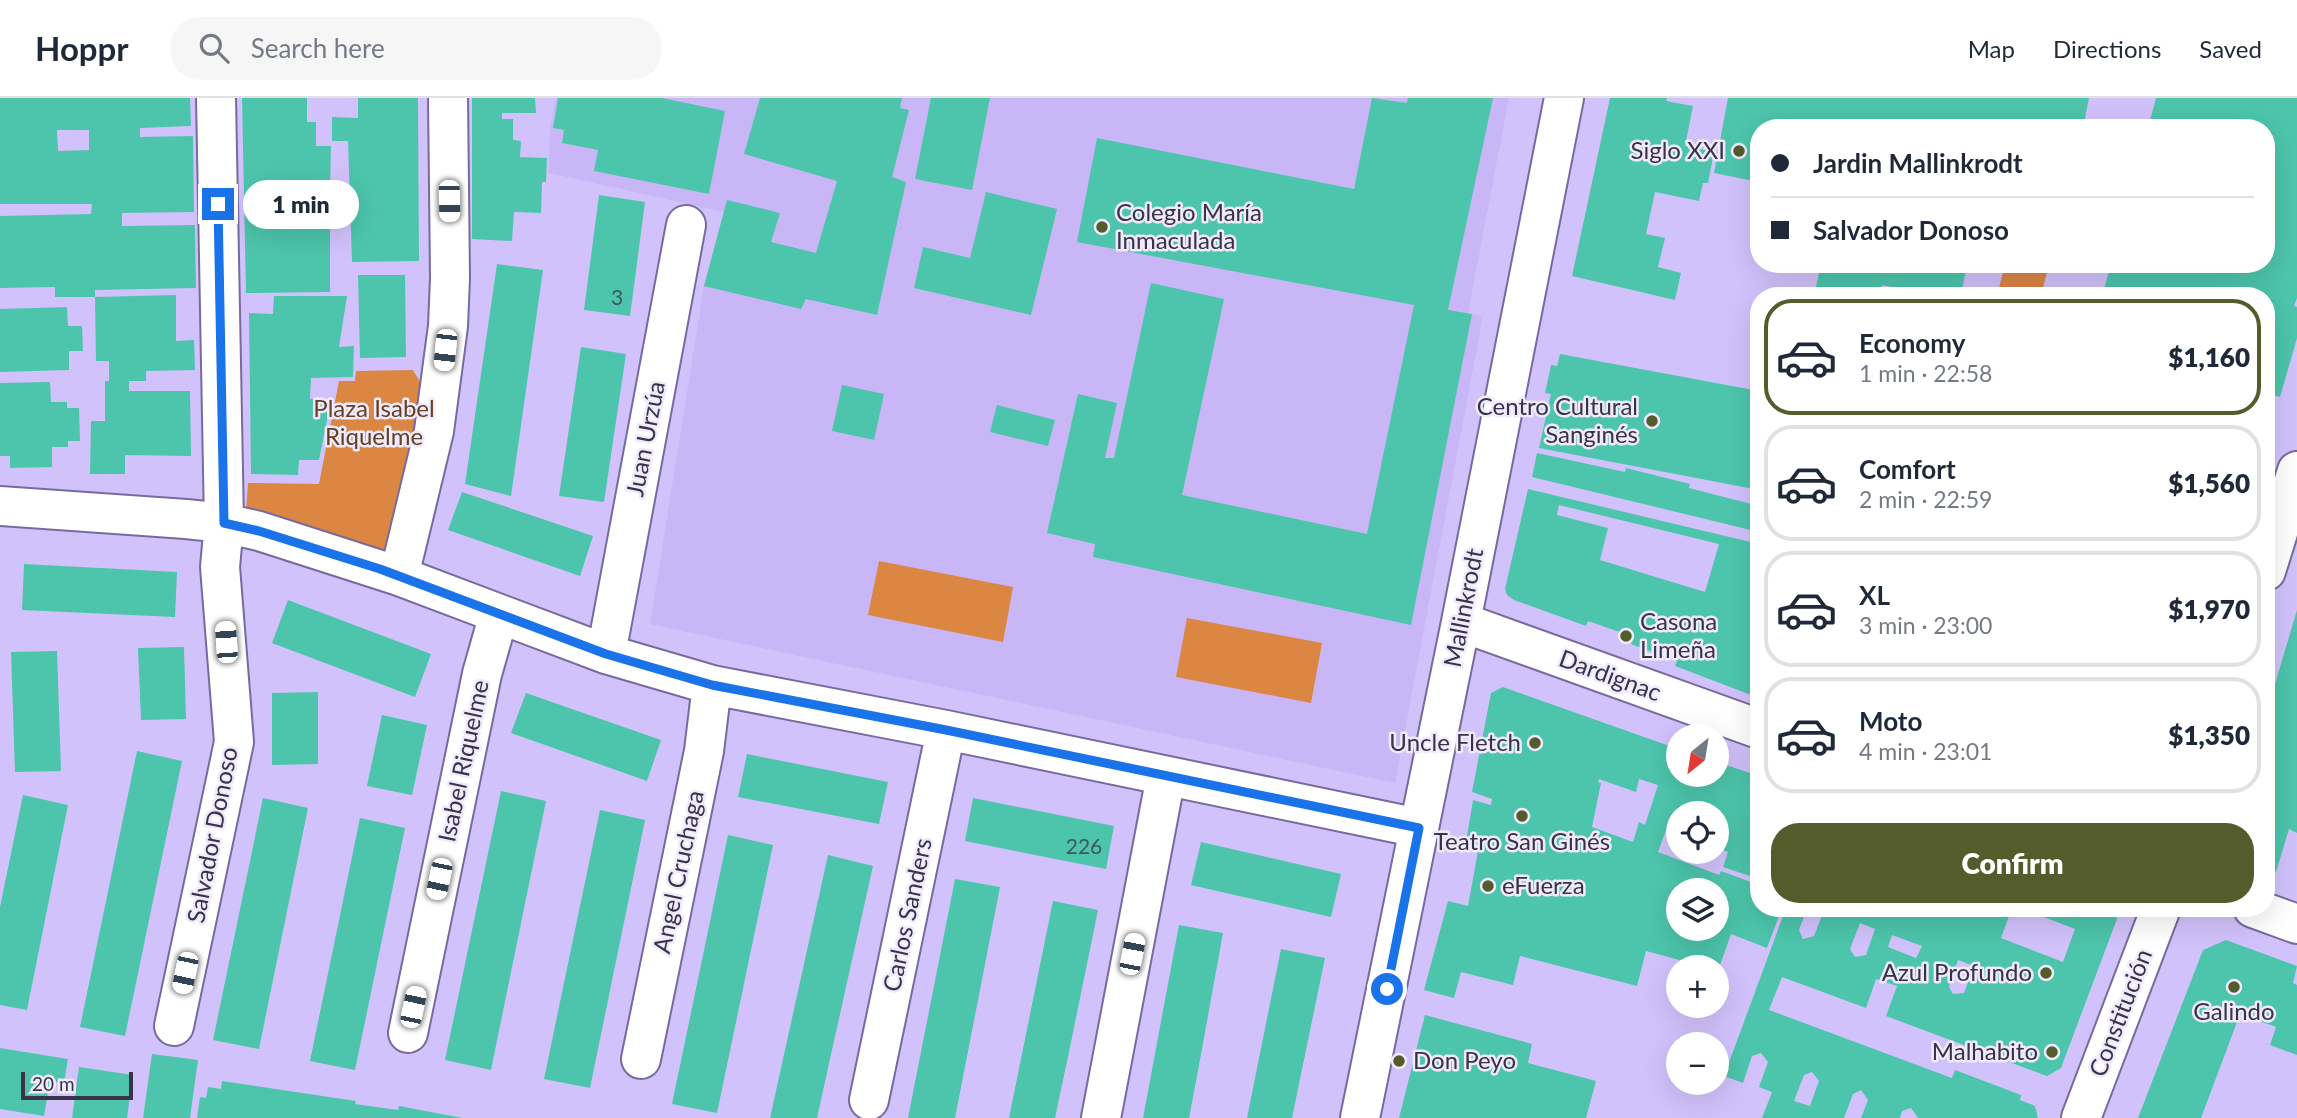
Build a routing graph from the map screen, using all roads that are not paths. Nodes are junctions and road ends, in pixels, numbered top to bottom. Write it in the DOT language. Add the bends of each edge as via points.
graph roads {
  1 [pos="216,98"];
  2 [pos="447,98"];
  3 [pos="1564,98"];
  4 [pos="686,225"];
  5 [pos="2297,471"];
  6 [pos="0,506"];
  7 [pos="224,523"];
  8 [pos="2275,542"];
  9 [pos="398,576"];
  10 [pos="499,614"];
  11 [pos="1461,622"];
  12 [pos="606,654"];
  13 [pos="712,685"];
  14 [pos="1750,726"];
  15 [pos="946,730"];
  16 [pos="1166,776"];
  17 [pos="1419,828"];
  18 [pos="2275,916"];
  19 [pos="2158,917"];
  20 [pos="2297,924"];
  21 [pos="174,1026"];
  22 [pos="408,1033"];
  23 [pos="640,1059"];
  24 [pos="869,1100"];
  25 [pos="1101,1118"];
  26 [pos="1360,1118"];
  27 [pos="2081,1118"];
  1 -- 7 [label="street, Salvador Donoso"];
  2 -- 9 [label="street" via="448,326 434,431"];
  3 -- 11 [label="street, Mallinkrodt"];
  4 -- 12 [label="street, Juan Urzúa"];
  5 -- 8 [label="street"];
  6 -- 7 [label="street"];
  7 -- 9 [label="street"];
  7 -- 21 [label="street, Salvador Donoso" via="220,567 234,742"];
  9 -- 10 [label="street"];
  10 -- 12 [label="street"];
  10 -- 22 [label="street, Isabel Riquelme" via="481,674"];
  11 -- 14 [label="street, Dardignac"];
  11 -- 17 [label="street, Mallinkrodt"];
  12 -- 13 [label="street"];
  13 -- 15 [label="street"];
  13 -- 23 [label="street, Angel Cruchaga" via="704,751"];
  15 -- 16 [label="street"];
  15 -- 24 [label="street, Carlos Sanders"];
  16 -- 17 [label="street"];
  16 -- 25 [label="street"];
  17 -- 26 [label="street, Mallinkrodt"];
  18 -- 20 [label="street"];
  19 -- 27 [label="street, Constitución"];
}
